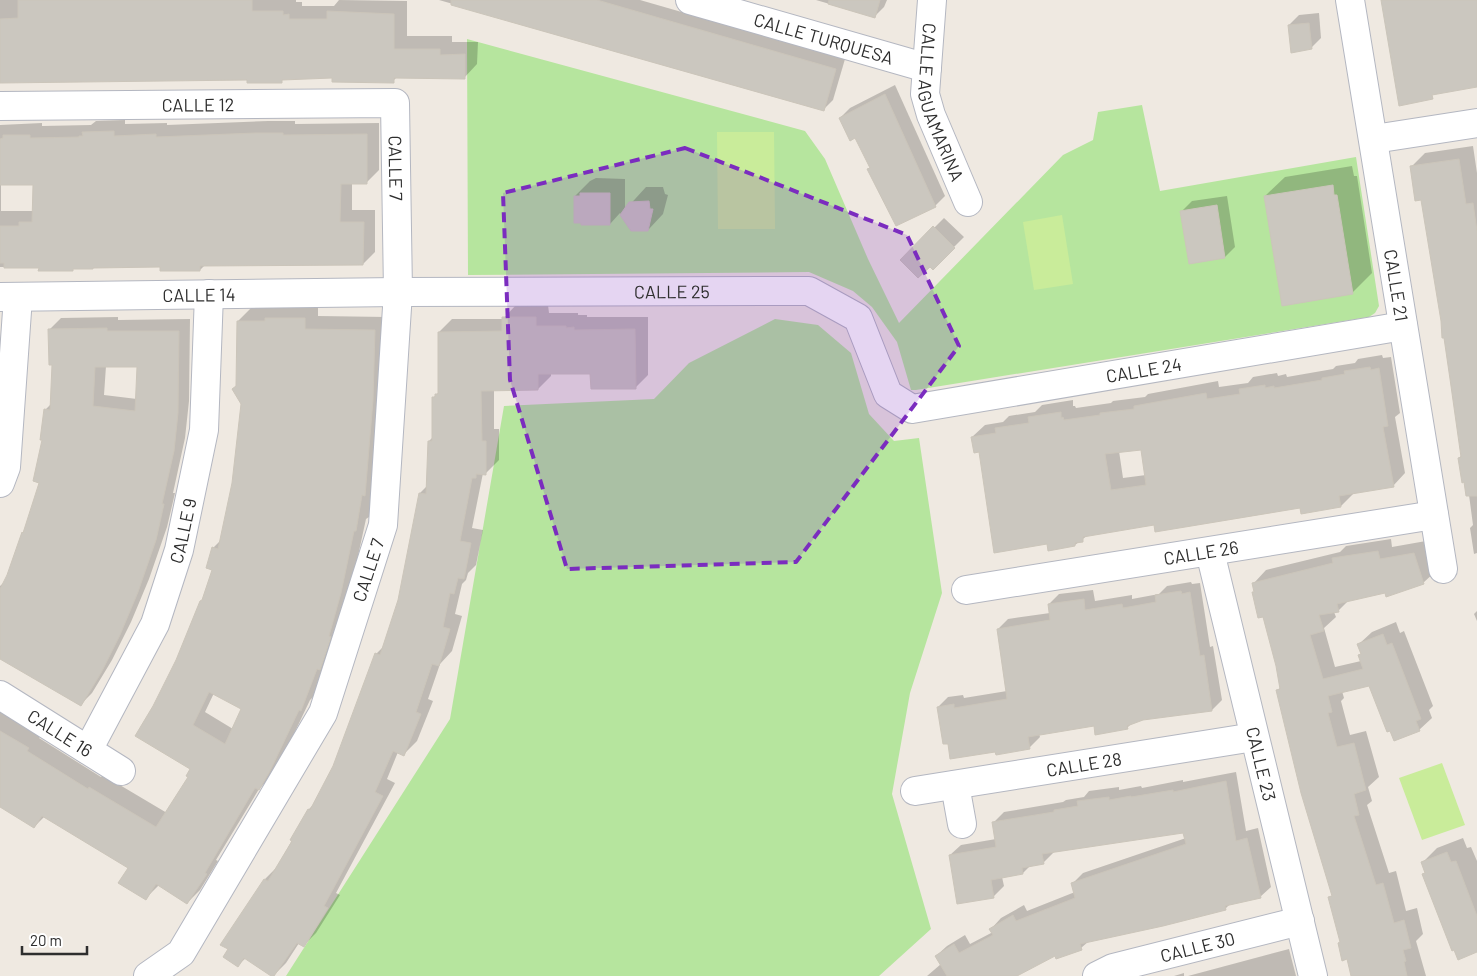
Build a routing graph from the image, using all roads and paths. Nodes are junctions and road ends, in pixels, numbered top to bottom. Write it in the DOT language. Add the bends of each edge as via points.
graph roads {
  1 [pos="690,0"];
  2 [pos="932,0"];
  3 [pos="1350,0"];
  4 [pos="927,68"];
  5 [pos="395,103"];
  6 [pos="0,106"];
  7 [pos="1477,122"];
  8 [pos="1374,139"];
  9 [pos="968,202"];
  10 [pos="398,292"];
  11 [pos="209,294"];
  12 [pos="9,297"];
  13 [pos="1403,326"];
  14 [pos="888,394"];
  15 [pos="0,483"];
  16 [pos="1434,515"];
  17 [pos="1210,552"];
  18 [pos="1443,569"];
  19 [pos="966,590"];
  20 [pos="0,695"];
  21 [pos="1254,737"];
  22 [pos="88,750"];
  23 [pos="121,771"];
  24 [pos="954,785"];
  25 [pos="915,791"];
  26 [pos="962,824"];
  27 [pos="1300,921"];
  28 [pos="148,976"];
  29 [pos="1096,976"];
  30 [pos="1313,976"];
  1 -- 4 [label="street, CALLE TURQUESA"];
  2 -- 4 [label="street, CALLE AGUAMARINA"];
  3 -- 8 [label="street, CALLE 21"];
  4 -- 9 [label="street, CALLE AGUAMARINA" via="925,94 931,115"];
  5 -- 6 [label="street, CALLE 12"];
  5 -- 10 [label="street, CALLE 7"];
  7 -- 8 [label="street"];
  8 -- 13 [label="street, CALLE 21"];
  10 -- 11 [label="street, CALLE 14"];
  10 -- 14 [label="street, CALLE 25" via="809,291 858,318"];
  10 -- 28 [label="street, CALLE 7" via="383,525 323,714 181,952"];
  11 -- 12 [label="street, CALLE 14"];
  11 -- 22 [label="street, CALLE 9" via="204,430 179,550 155,624"];
  12 -- 15 [label="street" via="6,467"];
  13 -- 14 [label="street, CALLE 24" via="912,409"];
  13 -- 16 [label="street, CALLE 21"];
  16 -- 17 [label="street, CALLE 26"];
  16 -- 18 [label="street, CALLE 21"];
  17 -- 19 [label="street, CALLE 26"];
  17 -- 21 [label="street, CALLE 23"];
  20 -- 22 [label="street, CALLE 16"];
  21 -- 24 [label="street, CALLE 28"];
  21 -- 27 [label="street, CALLE 23"];
  22 -- 23 [label="street, CALLE 16"];
  24 -- 25 [label="street, CALLE 28"];
  24 -- 26 [label="street"];
  27 -- 29 [label="street, CALLE 30" via="1113,968"];
  27 -- 30 [label="street, CALLE 23"];
}
